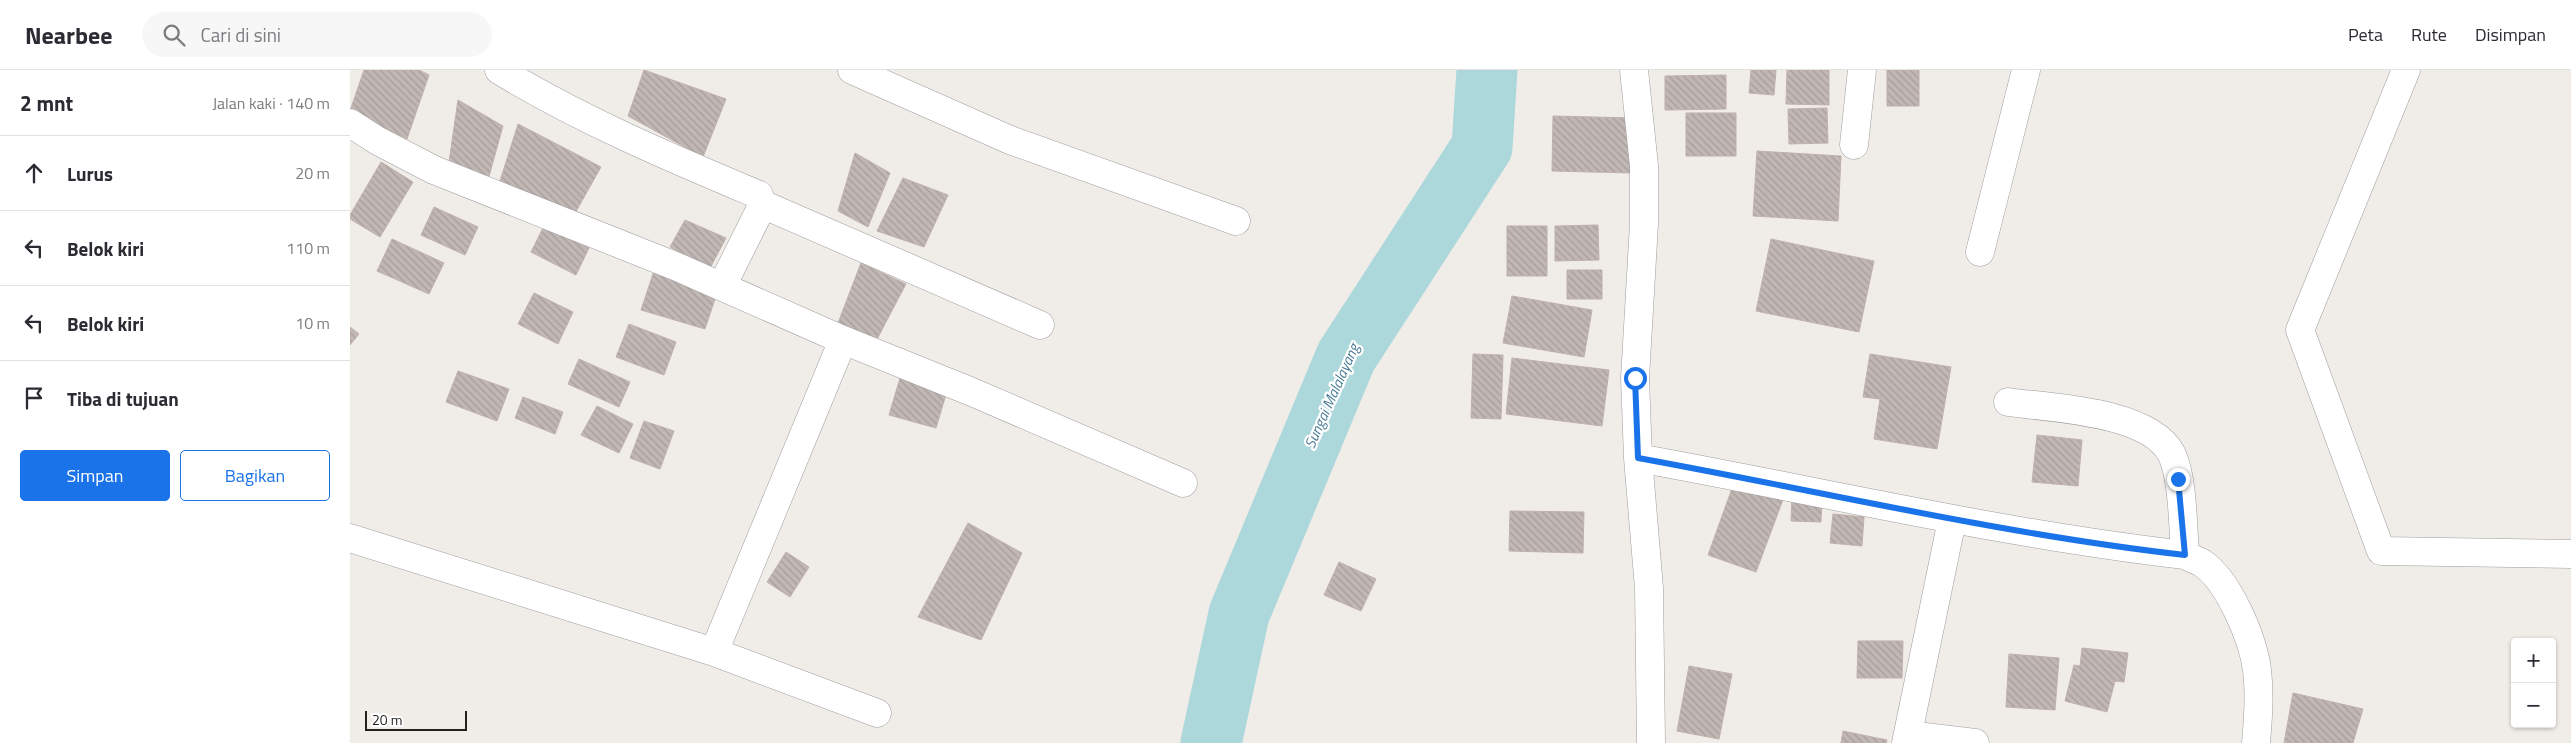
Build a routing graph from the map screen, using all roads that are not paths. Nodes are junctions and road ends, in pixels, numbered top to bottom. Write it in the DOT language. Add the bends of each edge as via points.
graph roads {
  1 [pos="499,70"];
  2 [pos="852,70"];
  3 [pos="1634,70"];
  4 [pos="1862,70"];
  5 [pos="2026,70"];
  6 [pos="2406,70"];
  7 [pos="350,123"];
  8 [pos="1854,145"];
  9 [pos="762,204"];
  10 [pos="1236,221"];
  11 [pos="1980,252"];
  12 [pos="722,286"];
  13 [pos="1040,326"];
  14 [pos="843,340"];
  15 [pos="2008,402"];
  16 [pos="1638,458"];
  17 [pos="1183,483"];
  18 [pos="1952,520"];
  19 [pos="350,538"];
  20 [pos="2571,554"];
  21 [pos="2185,555"];
  22 [pos="714,652"];
  23 [pos="877,713"];
  24 [pos="1907,739"];
  25 [pos="1651,743"];
  26 [pos="1975,743"];
  27 [pos="2256,743"];
  1 -- 9 [label="street" via="663,154 759,195"];
  2 -- 10 [label="street" via="1010,140"];
  3 -- 16 [label="street" via="1644,166 1635,378"];
  4 -- 8 [label="street"];
  5 -- 11 [label="street"];
  6 -- 20 [label="street" via="2300,330 2381,551"];
  7 -- 12 [label="street" via="378,142 434,170"];
  9 -- 12 [label="street"];
  9 -- 13 [label="street"];
  12 -- 14 [label="street"];
  14 -- 17 [label="street"];
  14 -- 22 [label="street"];
  15 -- 21 [label="street" via="2122,419 2151,431 2171,453 2179,488"];
  16 -- 18 [label="street"];
  16 -- 25 [label="street" via="1649,588"];
  18 -- 21 [label="street" via="2094,544"];
  18 -- 24 [label="street"];
  19 -- 22 [label="street"];
  21 -- 27 [label="street" via="2202,563 2217,578 2246,631 2259,695"];
  22 -- 23 [label="street"];
  24 -- 26 [label="street"];
}
